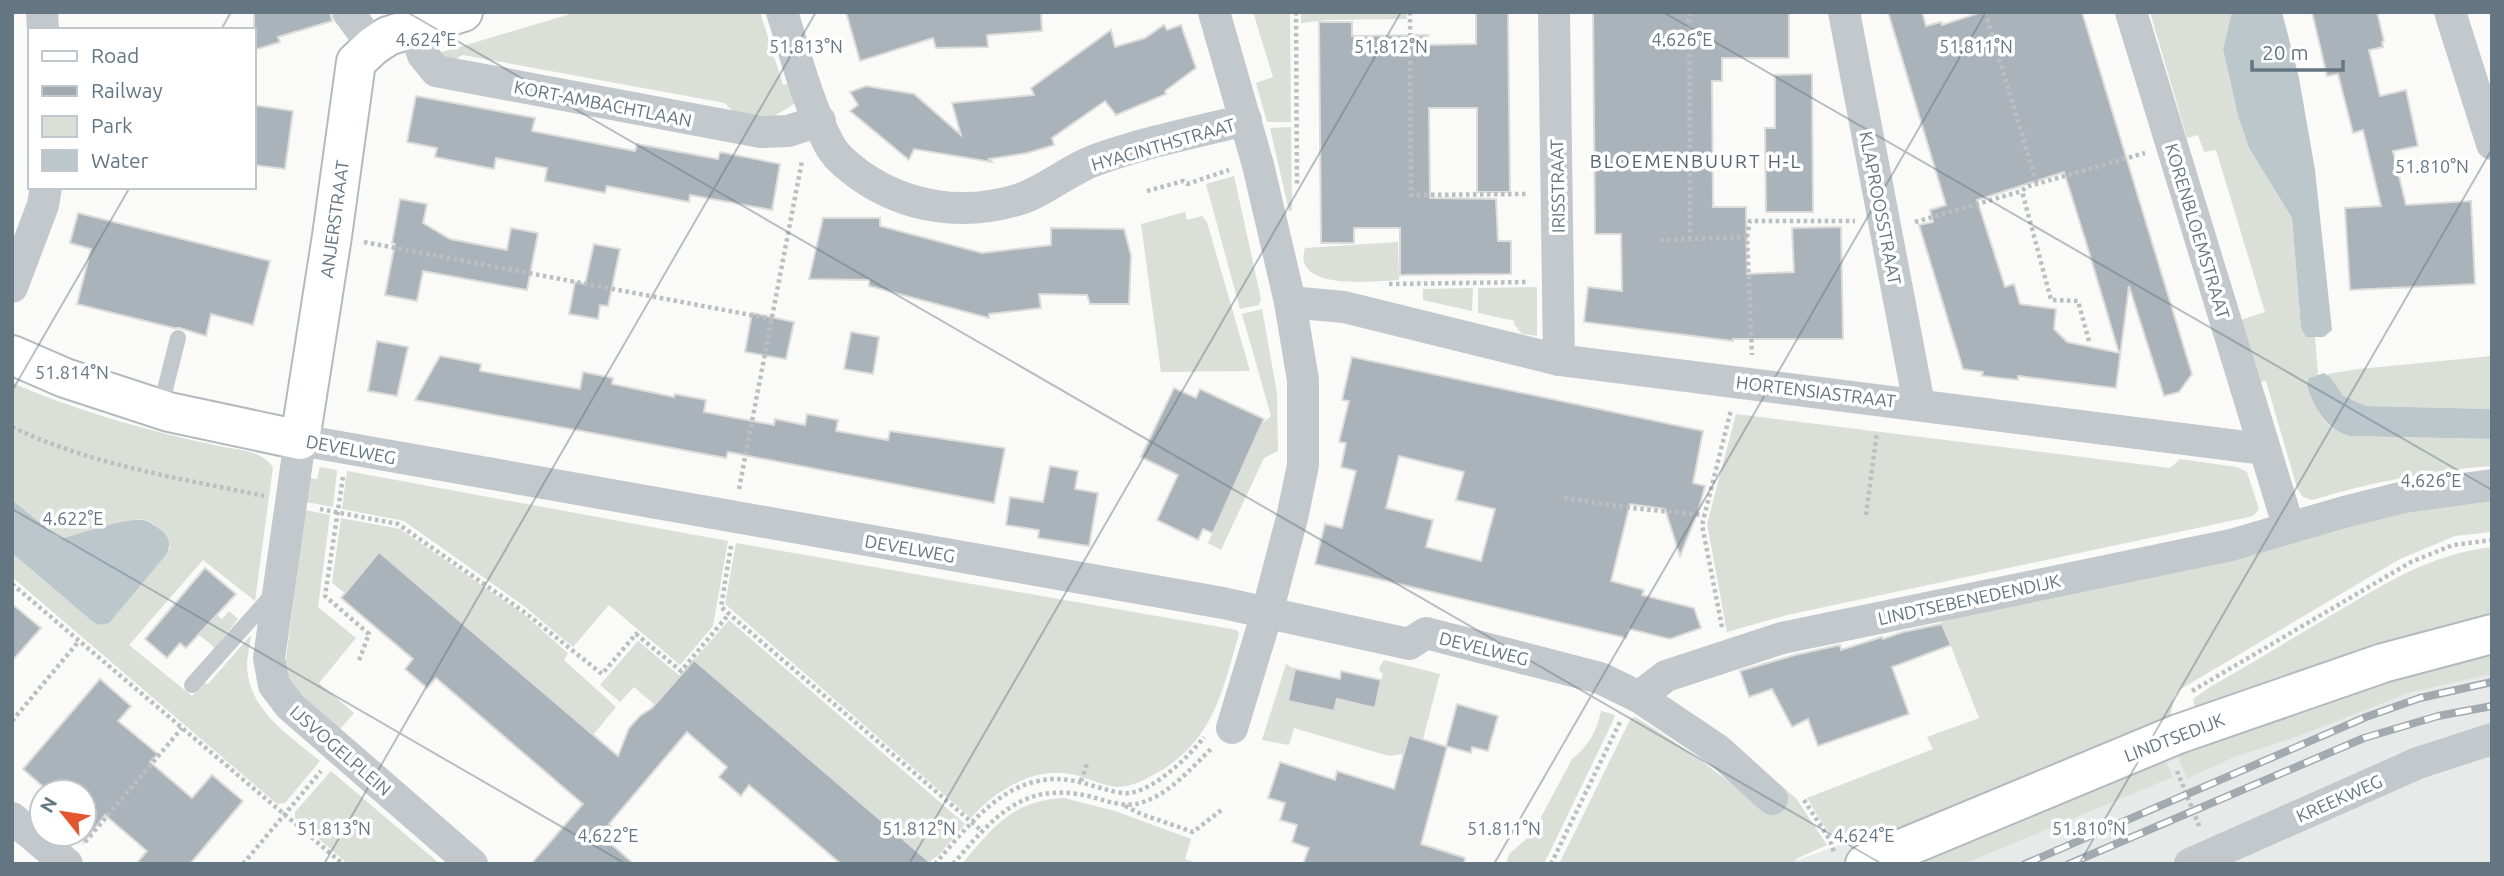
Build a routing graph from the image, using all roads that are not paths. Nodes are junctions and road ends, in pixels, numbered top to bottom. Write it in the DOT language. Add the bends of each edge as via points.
graph roads {
  1 [pos="348,12"];
  2 [pos="463,12"];
  3 [pos="782,12"];
  4 [pos="1214,12"];
  5 [pos="1554,12"];
  6 [pos="1844,12"];
  7 [pos="2131,12"];
  8 [pos="2450,12"];
  9 [pos="414,27"];
  10 [pos="373,46"];
  11 [pos="1246,120"];
  12 [pos="820,121"];
  13 [pos="2492,144"];
  14 [pos="46,189"];
  15 [pos="12,287"];
  16 [pos="1290,302"];
  17 [pos="178,338"];
  18 [pos="12,355"];
  19 [pos="1559,360"];
  20 [pos="1919,404"];
  21 [pos="160,409"];
  22 [pos="300,440"];
  23 [pos="2263,449"];
  24 [pos="2492,485"];
  25 [pos="2288,528"];
  26 [pos="279,587"];
  27 [pos="1267,613"];
  28 [pos="2492,634"];
  29 [pos="192,685"];
  30 [pos="1639,697"];
  31 [pos="1222,727"];
  32 [pos="2492,739"];
  33 [pos="1772,799"];
  34 [pos="12,818"];
  35 [pos="32,853"];
  36 [pos="2201,859"];
  37 [pos="67,864"];
  38 [pos="472,864"];
  39 [pos="1865,864"];
  1 -- 10 [label="street"];
  2 -- 9 [label="street"];
  3 -- 12 [label="street, HYACINTHSTRAAT"];
  4 -- 11 [label="street, HYACINTHSTRAAT"];
  5 -- 19 [label="street, IRISSTRAAT"];
  6 -- 20 [label="street, KLAPROOSSTRAAT"];
  7 -- 23 [label="street, KORENBLOEMSTRAAT"];
  8 -- 13 [label="street"];
  9 -- 10 [label="street"];
  9 -- 12 [label="street, KORT-AMBACHTLAAN" via="423,55 436,71 761,132 788,131"];
  10 -- 22 [label="street, ANJERSTRAAT" via="356,62"];
  11 -- 12 [label="street, HYACINTHSTRAAT" via="1090,162 1019,200 974,209 939,208 894,195 872,183 842,162"];
  11 -- 16 [label="street, HYACINTHSTRAAT"];
  14 -- 15 [label="street"];
  16 -- 19 [label="street, HORTENSIASTRAAT" via="1344,307"];
  16 -- 27 [label="street, HYACINTHSTRAAT" via="1303,380 1303,465"];
  17 -- 21 [label="lane"];
  18 -- 21 [label="street, DEVELWEG"];
  19 -- 20 [label="street, HORTENSIASTRAAT"];
  20 -- 23 [label="street, HORTENSIASTRAAT"];
  21 -- 22 [label="street, DEVELWEG"];
  22 -- 26 [label="street, IJSVOGELPLEIN"];
  22 -- 27 [label="street, DEVELWEG"];
  23 -- 25 [label="street"];
  24 -- 25 [label="street, LINDTSEBENEDENDIJK" via="2404,497"];
  25 -- 30 [label="street, LINDTSEBENEDENDIJK" via="2231,545 1782,638 1666,676"];
  26 -- 29 [label="lane"];
  26 -- 38 [label="street, IJSVOGELPLEIN" via="269,658 274,685 290,706"];
  27 -- 30 [label="street, DEVELWEG" via="1409,644 1426,633 1600,678"];
  27 -- 31 [label="street, HYACINTHSTRAAT"];
  28 -- 39 [label="street, LINDTSEDIJK" via="2383,663 2178,734"];
  30 -- 33 [label="street, DEVELWEG" via="1718,750"];
  32 -- 36 [label="street, KREEKWEG" via="2418,763"];
  34 -- 35 [label="street"];
  35 -- 37 [label="street"];
}
